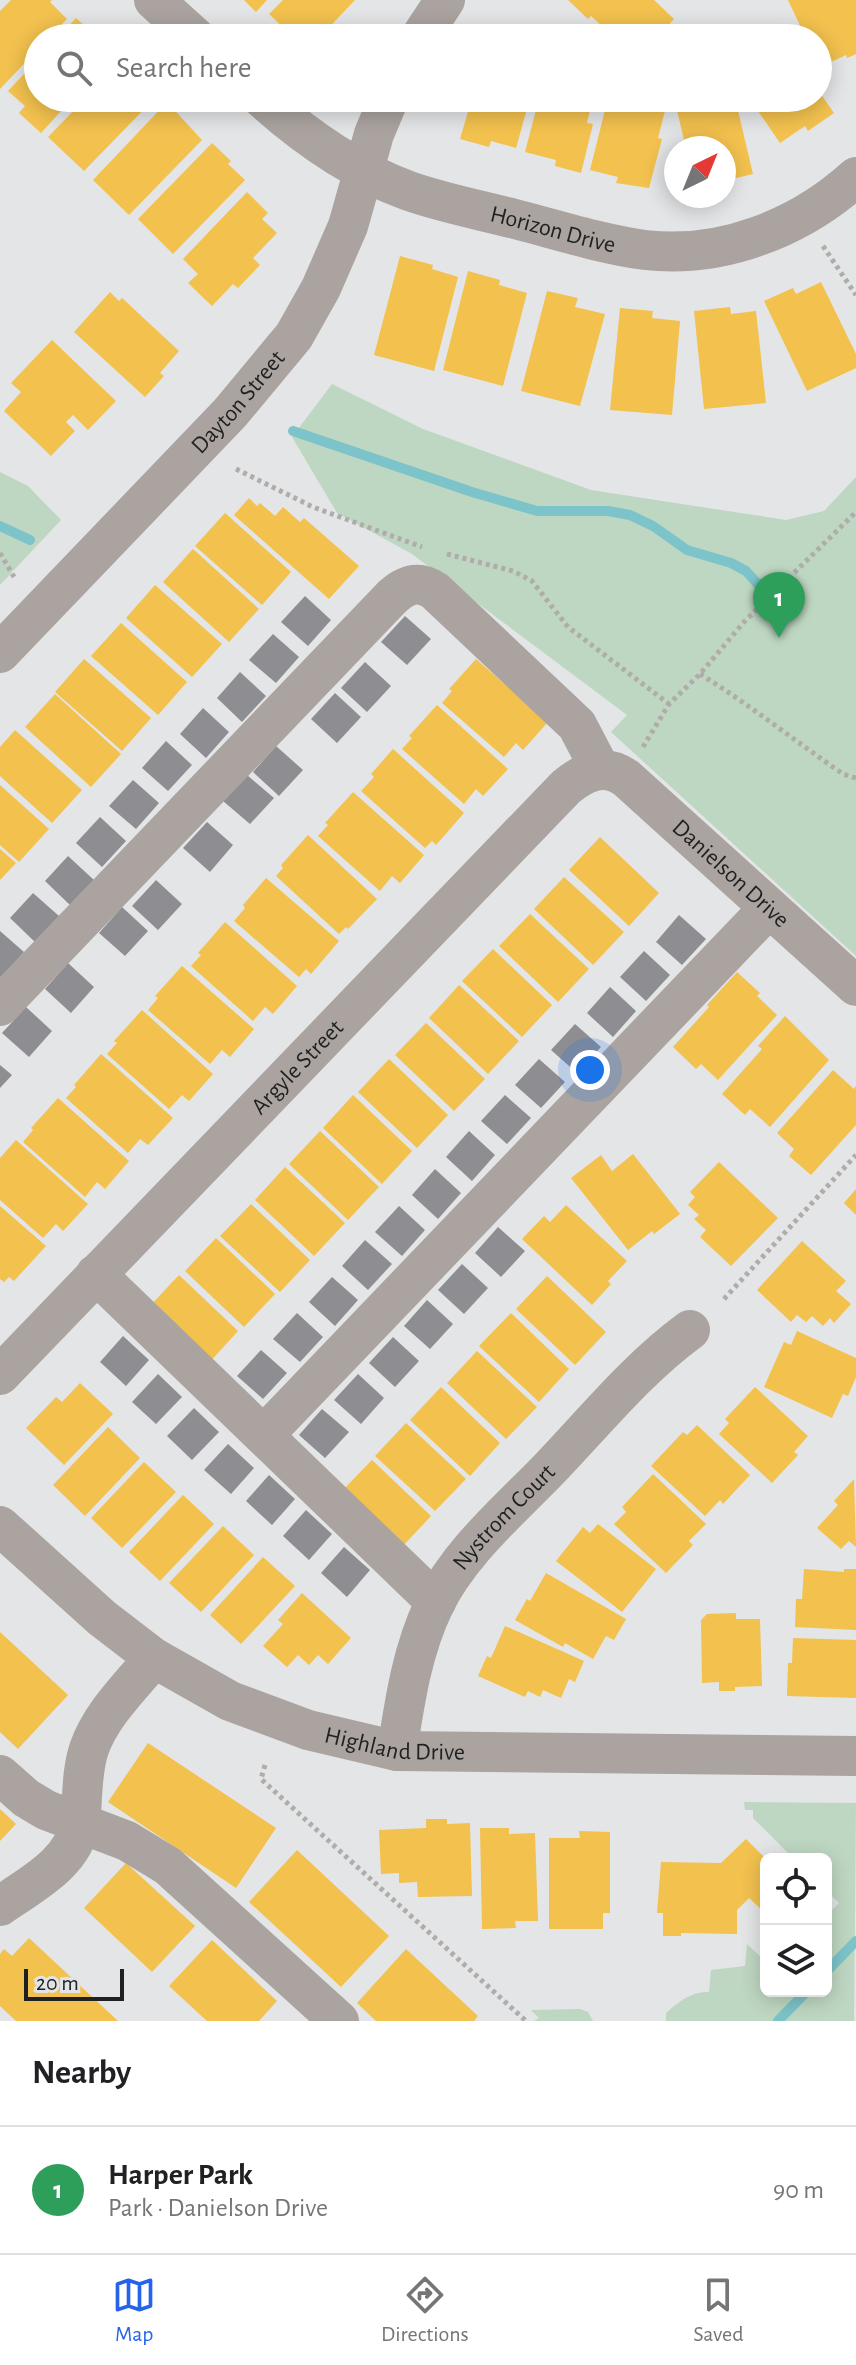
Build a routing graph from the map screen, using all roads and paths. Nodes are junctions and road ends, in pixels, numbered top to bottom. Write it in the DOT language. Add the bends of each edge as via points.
graph roads {
  1 [pos="154,0"];
  2 [pos="445,0"];
  3 [pos="181,24"];
  4 [pos="429,24"];
  5 [pos="279,112"];
  6 [pos="383,112"];
  7 [pos="366,171"];
  8 [pos="856,177"];
  9 [pos="823,245"];
  10 [pos="856,295"];
  11 [pos="236,469"];
  12 [pos="856,512"];
  13 [pos="427,548"];
  14 [pos="441,552"];
  15 [pos="0,553"];
  16 [pos="14,577"];
  17 [pos="0,653"];
  18 [pos="700,674"];
  19 [pos="669,704"];
  20 [pos="609,771"];
  21 [pos="856,778"];
  22 [pos="769,908"];
  23 [pos="856,986"];
  24 [pos="0,1006"];
  25 [pos="856,1155"];
  26 [pos="96,1274"];
  27 [pos="724,1299"];
  28 [pos="690,1330"];
  29 [pos="0,1375"];
  30 [pos="264,1435"];
  31 [pos="0,1526"];
  32 [pos="436,1602"];
  33 [pos="154,1658"];
  34 [pos="397,1751"];
  35 [pos="856,1756"];
  36 [pos="265,1765"];
  37 [pos="0,1775"];
  38 [pos="80,1822"];
  39 [pos="0,1906"];
  40 [pos="339,2021"];
  41 [pos="526,2021"];
  1 -- 3 [label="street"];
  2 -- 4 [label="street"];
  5 -- 7 [label="street, Horizon Drive" via="308,137"];
  6 -- 7 [label="street, Dayton Street"];
  7 -- 8 [label="street, Horizon Drive" via="427,196 597,241 668,251 735,243 777,229 809,213"];
  7 -- 17 [label="street, Dayton Street" via="321,288 276,360"];
  9 -- 10 [label="path"];
  11 -- 13 [label="path" via="313,507"];
  12 -- 18 [label="path" via="744,622"];
  14 -- 19 [label="path" via="532,581 568,627"];
  15 -- 16 [label="path"];
  18 -- 19 [label="path"];
  18 -- 21 [label="path"];
  19 -- 20 [label="path" via="637,756"];
  20 -- 22 [label="street, Danielson Drive"];
  20 -- 24 [label="street" via="577,725 435,591 409,585"];
  20 -- 26 [label="street, Argyle Street" via="578,777 566,787"];
  22 -- 23 [label="street, Danielson Drive"];
  22 -- 30 [label="street"];
  25 -- 27 [label="path"];
  26 -- 29 [label="street, Argyle Street"];
  26 -- 30 [label="street"];
  28 -- 32 [label="street, Nystrom Court" via="642,1371 483,1539"];
  30 -- 32 [label="street"];
  31 -- 33 [label="street, Highland Drive"];
  32 -- 34 [label="street, Nystrom Court" via="414,1659"];
  33 -- 34 [label="street, Highland Drive" via="271,1718"];
  33 -- 38 [label="street" via="93,1739 83,1776"];
  34 -- 35 [label="street, Highland Drive"];
  36 -- 41 [label="path" via="261,1779"];
  37 -- 38 [label="street" via="34,1803"];
  38 -- 39 [label="street" via="60,1861"];
  38 -- 40 [label="street" via="127,1841 168,1866"];
}
